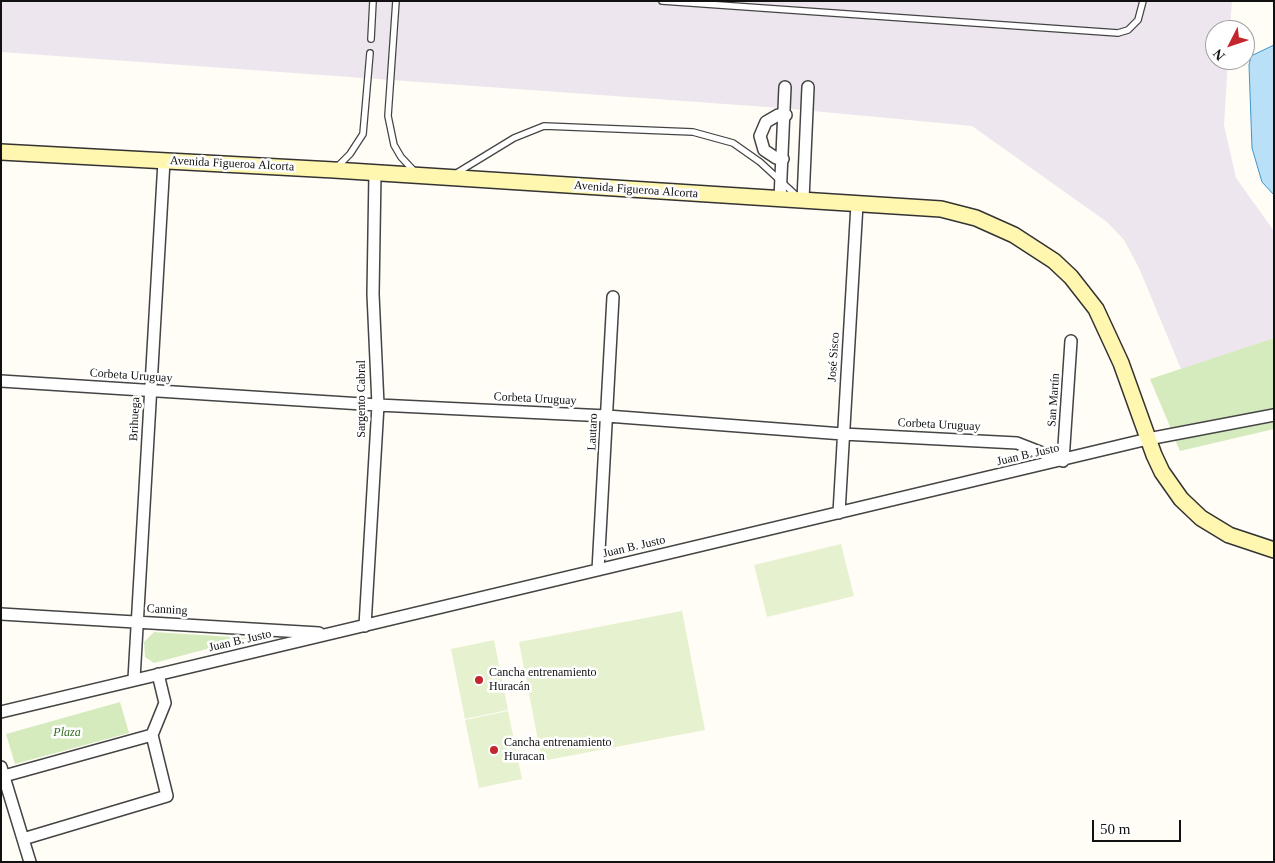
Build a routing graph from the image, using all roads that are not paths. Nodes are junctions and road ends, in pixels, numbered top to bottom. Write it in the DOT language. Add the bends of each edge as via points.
graph roads {
  1 [pos="373,1"];
  2 [pos="396,1"];
  3 [pos="662,1"];
  4 [pos="1142,1"];
  5 [pos="728,3"];
  6 [pos="370,39"];
  7 [pos="370,53"];
  8 [pos="785,87"];
  9 [pos="808,88"];
  10 [pos="786,115"];
  11 [pos="1,152"];
  12 [pos="783,159"];
  13 [pos="164,161"];
  14 [pos="334,170"];
  15 [pos="375,172"];
  16 [pos="421,176"];
  17 [pos="449,178"];
  18 [pos="782,182"];
  19 [pos="780,199"];
  20 [pos="802,200"];
  21 [pos="858,204"];
  22 [pos="613,297"];
  23 [pos="1071,341"];
  24 [pos="1,381"];
  25 [pos="150,391"];
  26 [pos="378,405"];
  27 [pos="1274,414"];
  28 [pos="608,416"];
  29 [pos="843,434"];
  30 [pos="1148,439"];
  31 [pos="1064,461"];
  32 [pos="839,512"];
  33 [pos="1274,550"];
  34 [pos="598,570"];
  35 [pos="1,614"];
  36 [pos="137,622"];
  37 [pos="364,626"];
  38 [pos="332,634"];
  39 [pos="158,674"];
  40 [pos="134,679"];
  41 [pos="1,712"];
  42 [pos="152,735"];
  43 [pos="3,772"];
  44 [pos="23,839"];
  45 [pos="30,862"];
  1 -- 6 [label="lane"];
  2 -- 16 [label="lane" via="388,116 390,130 401,157"];
  3 -- 5 [label="lane"];
  4 -- 5 [label="lane" via="1141,15 1136,23 1118,33"];
  7 -- 14 [label="lane" via="363,134"];
  8 -- 10 [label="street"];
  9 -- 20 [label="street"];
  10 -- 12 [label="street"];
  10 -- 12 [label="street" via="778,115 766,122 760,136 764,150"];
  11 -- 13 [label="main road, Avenida Figueroa Alcorta"];
  12 -- 18 [label="street"];
  13 -- 14 [label="main road, Avenida Figueroa Alcorta"];
  13 -- 25 [label="street, Brihuega"];
  14 -- 15 [label="main road, Avenida Figueroa Alcorta"];
  15 -- 16 [label="main road, Avenida Figueroa Alcorta"];
  15 -- 26 [label="street, Sargento Cabral" via="373,294"];
  16 -- 17 [label="main road, Avenida Figueroa Alcorta"];
  17 -- 18 [label="lane" via="514,138 544,126 693,132 733,144"];
  17 -- 19 [label="main road, Avenida Figueroa Alcorta"];
  18 -- 19 [label="street"];
  18 -- 20 [label="lane"];
  19 -- 20 [label="main road, Avenida Figueroa Alcorta"];
  20 -- 21 [label="main road, Avenida Figueroa Alcorta"];
  21 -- 29 [label="street, José Sisco"];
  21 -- 30 [label="main road, Avenida Figueroa Alcorta" via="941,209 968,215 1014,235 1054,261 1084,292 1103,322"];
  22 -- 28 [label="street, Lautaro"];
  23 -- 31 [label="street, San Martín"];
  24 -- 25 [label="street, Corbeta Uruguay"];
  25 -- 26 [label="street, Corbeta Uruguay"];
  25 -- 36 [label="street, Brihuega"];
  26 -- 28 [label="street, Corbeta Uruguay"];
  26 -- 37 [label="street, Sargento Cabral"];
  27 -- 30 [label="street, Juan B. Justo"];
  28 -- 29 [label="street, Corbeta Uruguay"];
  28 -- 34 [label="street, Lautaro"];
  29 -- 31 [label="street, Corbeta Uruguay" via="1017,443"];
  29 -- 32 [label="street, José Sisco"];
  30 -- 31 [label="street, Juan B. Justo"];
  30 -- 33 [label="main road, Avenida Figueroa Alcorta" via="1162,472 1191,509 1228,535"];
  31 -- 32 [label="street, Juan B. Justo"];
  32 -- 34 [label="street, Juan B. Justo"];
  34 -- 37 [label="street, Juan B. Justo"];
  35 -- 36 [label="street, Canning"];
  36 -- 38 [label="street, Canning"];
  36 -- 40 [label="street, Brihuega"];
  37 -- 38 [label="street, Juan B. Justo"];
  38 -- 39 [label="street, Juan B. Justo"];
  39 -- 40 [label="street, Juan B. Justo"];
  39 -- 42 [label="street" via="165,703"];
  40 -- 41 [label="street, Juan B. Justo"];
  42 -- 43 [label="street"];
  42 -- 44 [label="street" via="167,796"];
  43 -- 44 [label="street"];
  44 -- 45 [label="street"];
}
